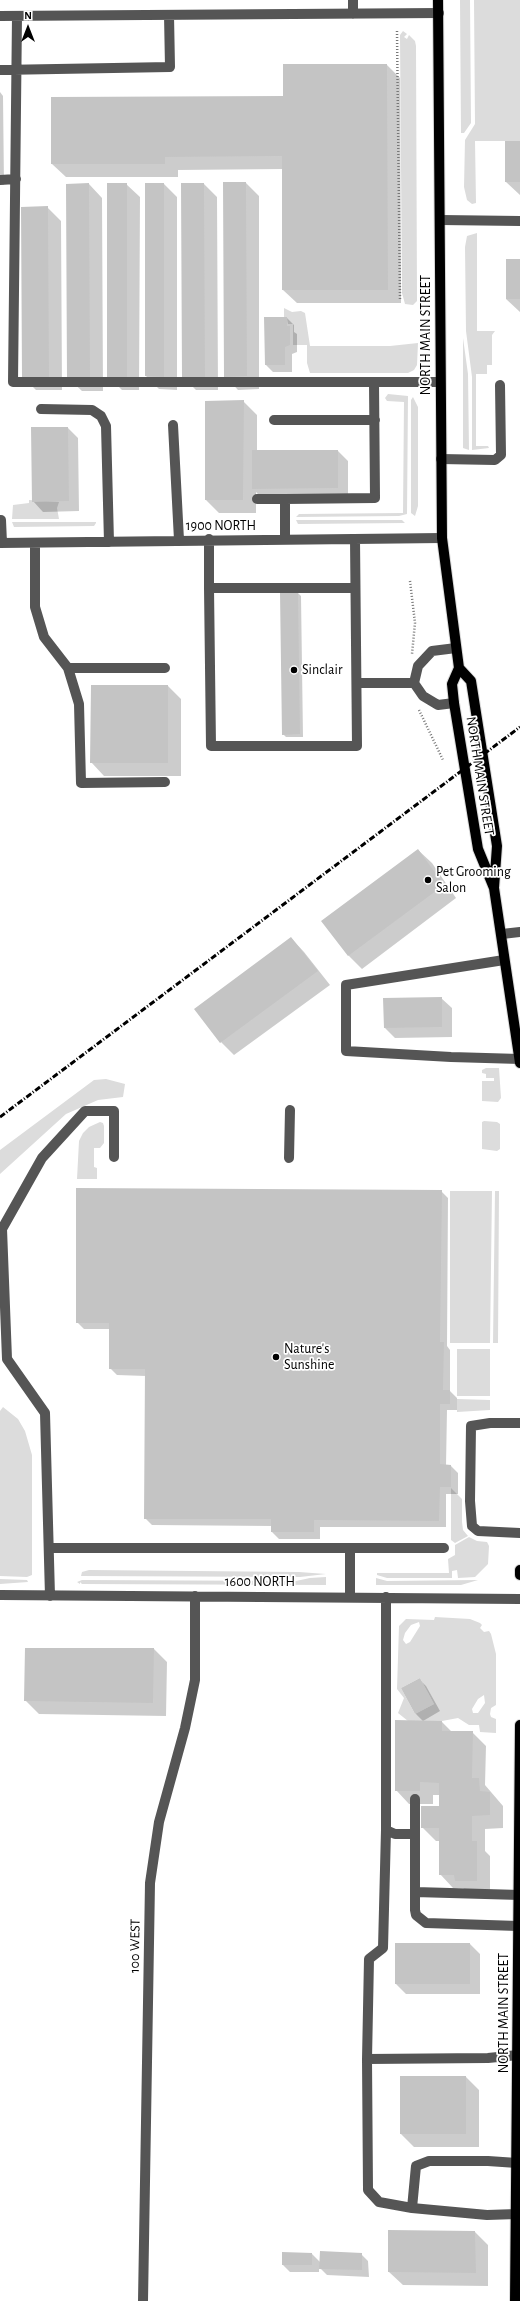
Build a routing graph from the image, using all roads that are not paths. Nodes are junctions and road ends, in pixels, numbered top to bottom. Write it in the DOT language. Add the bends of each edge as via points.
graph roads {
  1 [pos="353,0"];
  2 [pos="438,0"];
  3 [pos="438,13"];
  4 [pos="353,14"];
  5 [pos="169,15"];
  6 [pos="0,16"];
  7 [pos="17,16"];
  8 [pos="0,70"];
  9 [pos="16,70"];
  10 [pos="0,180"];
  11 [pos="16,180"];
  12 [pos="441,220"];
  13 [pos="520,221"];
  14 [pos="440,382"];
  15 [pos="374,383"];
  16 [pos="500,385"];
  17 [pos="41,409"];
  18 [pos="274,420"];
  19 [pos="375,420"];
  20 [pos="173,425"];
  21 [pos="441,459"];
  22 [pos="257,499"];
  23 [pos="286,499"];
  24 [pos="1,520"];
  25 [pos="442,538"];
  26 [pos="355,539"];
  27 [pos="179,540"];
  28 [pos="209,540"];
  29 [pos="285,540"];
  30 [pos="109,542"];
  31 [pos="1,543"];
  32 [pos="35,543"];
  33 [pos="209,588"];
  34 [pos="355,588"];
  35 [pos="456,648"];
  36 [pos="68,668"];
  37 [pos="165,668"];
  38 [pos="459,668"];
  39 [pos="357,683"];
  40 [pos="414,683"];
  41 [pos="454,703"];
  42 [pos="165,782"];
  43 [pos="494,888"];
  44 [pos="520,932"];
  45 [pos="502,934"];
  46 [pos="504,960"];
  47 [pos="520,1058"];
  48 [pos="520,1063"];
  49 [pos="290,1110"];
  50 [pos="114,1157"];
  51 [pos="289,1158"];
  52 [pos="520,1423"];
  53 [pos="520,1532"];
  54 [pos="49,1548"];
  55 [pos="350,1548"];
  56 [pos="444,1548"];
  57 [pos="520,1570"];
  58 [pos="520,1575"];
  59 [pos="0,1595"];
  60 [pos="50,1596"];
  61 [pos="195,1596"];
  62 [pos="350,1596"];
  63 [pos="386,1597"];
  64 [pos="520,1599"];
  65 [pos="520,1725"];
  66 [pos="415,1799"];
  67 [pos="386,1830"];
  68 [pos="415,1834"];
  69 [pos="520,1845"];
  70 [pos="415,1892"];
  71 [pos="519,1894"];
  72 [pos="518,1926"];
  73 [pos="519,2027"];
  74 [pos="518,2055"];
  75 [pos="367,2059"];
  76 [pos="519,2108"];
  77 [pos="517,2163"];
  78 [pos="412,2208"];
  79 [pos="517,2214"];
  80 [pos="518,2284"];
  81 [pos="143,2301"];
  82 [pos="515,2301"];
  1 -- 4 [label="street"];
  2 -- 3 [label="main road, NORTH MAIN STREET"];
  3 -- 4 [label="street"];
  3 -- 12 [label="main road, NORTH MAIN STREET"];
  4 -- 5 [label="street"];
  5 -- 7 [label="street"];
  5 -- 9 [label="street" via="170,67"];
  6 -- 7 [label="street"];
  7 -- 9 [label="street"];
  8 -- 9 [label="street"];
  9 -- 11 [label="street"];
  10 -- 11 [label="street"];
  11 -- 15 [label="street" via="13,382"];
  12 -- 13 [label="street"];
  12 -- 14 [label="main road, NORTH MAIN STREET"];
  14 -- 15 [label="street"];
  14 -- 21 [label="main road, NORTH MAIN STREET"];
  15 -- 19 [label="street"];
  16 -- 21 [label="street" via="501,455 495,460"];
  17 -- 30 [label="street" via="92,410 102,416 106,426"];
  18 -- 19 [label="street"];
  19 -- 23 [label="street" via="376,498"];
  20 -- 27 [label="street"];
  21 -- 25 [label="main road, NORTH MAIN STREET"];
  22 -- 23 [label="street"];
  23 -- 29 [label="street"];
  24 -- 31 [label="street"];
  25 -- 26 [label="street, 1900 NORTH"];
  25 -- 35 [label="main road, NORTH MAIN STREET"];
  26 -- 29 [label="street, 1900 NORTH"];
  26 -- 34 [label="street"];
  27 -- 28 [label="street, 1900 NORTH"];
  27 -- 30 [label="street, 1900 NORTH"];
  28 -- 29 [label="street, 1900 NORTH"];
  28 -- 33 [label="street"];
  30 -- 32 [label="street, 1900 NORTH"];
  31 -- 32 [label="street, 1900 NORTH"];
  32 -- 36 [label="street" via="35,607 44,637"];
  33 -- 34 [label="street"];
  33 -- 39 [label="street" via="211,746 358,746"];
  34 -- 39 [label="street"];
  35 -- 38 [label="main road, NORTH MAIN STREET"];
  35 -- 40 [label="street" via="432,651 418,666"];
  36 -- 37 [label="street"];
  36 -- 42 [label="street" via="79,704 81,783"];
  38 -- 41 [label="main road, NORTH MAIN STREET" via="452,684"];
  38 -- 43 [label="main road, NORTH MAIN STREET" via="471,680 497,846"];
  39 -- 40 [label="street"];
  40 -- 41 [label="street" via="423,696 438,705"];
  41 -- 43 [label="main road, NORTH MAIN STREET" via="478,849"];
  43 -- 45 [label="main road, NORTH MAIN STREET"];
  44 -- 45 [label="street"];
  45 -- 46 [label="main road, NORTH MAIN STREET"];
  46 -- 47 [label="main road, NORTH MAIN STREET"];
  46 -- 47 [label="street" via="346,985 346,1051"];
  47 -- 48 [label="main road, NORTH MAIN STREET"];
  49 -- 51 [label="street"];
  50 -- 54 [label="street" via="114,1111 85,1111 42,1158 2,1229 7,1359 45,1412"];
  52 -- 53 [label="street" via="471,1426 470,1501 472,1526 478,1531"];
  54 -- 55 [label="street"];
  54 -- 60 [label="street"];
  55 -- 56 [label="street"];
  55 -- 62 [label="street"];
  57 -- 58 [label="main road"];
  59 -- 60 [label="street, 1600 NORTH"];
  60 -- 61 [label="street, 1600 NORTH"];
  61 -- 62 [label="street, 1600 NORTH"];
  61 -- 81 [label="street, 100 WEST" via="195,1680 185,1728 159,1822 150,1883"];
  62 -- 63 [label="street, 1600 NORTH"];
  63 -- 64 [label="street, 1600 NORTH"];
  63 -- 67 [label="street"];
  65 -- 69 [label="main road, NORTH MAIN STREET"];
  66 -- 68 [label="street"];
  67 -- 68 [label="street" via="395,1834"];
  67 -- 75 [label="street" via="383,1948 369,1959"];
  68 -- 70 [label="street"];
  69 -- 71 [label="main road, NORTH MAIN STREET"];
  70 -- 71 [label="street"];
  70 -- 72 [label="street" via="416,1916 426,1923"];
  71 -- 72 [label="main road, NORTH MAIN STREET"];
  72 -- 73 [label="main road, NORTH MAIN STREET"];
  73 -- 74 [label="main road, NORTH MAIN STREET"];
  74 -- 75 [label="street" via="488,2058"];
  74 -- 76 [label="main road, NORTH MAIN STREET"];
  75 -- 78 [label="street" via="368,2190 380,2202"];
  76 -- 77 [label="main road, NORTH MAIN STREET"];
  77 -- 78 [label="street" via="429,2162 416,2166"];
  77 -- 79 [label="main road, NORTH MAIN STREET"];
  78 -- 79 [label="street" via="488,2215"];
  79 -- 80 [label="main road, NORTH MAIN STREET"];
  80 -- 82 [label="main road, NORTH MAIN STREET"];
}
